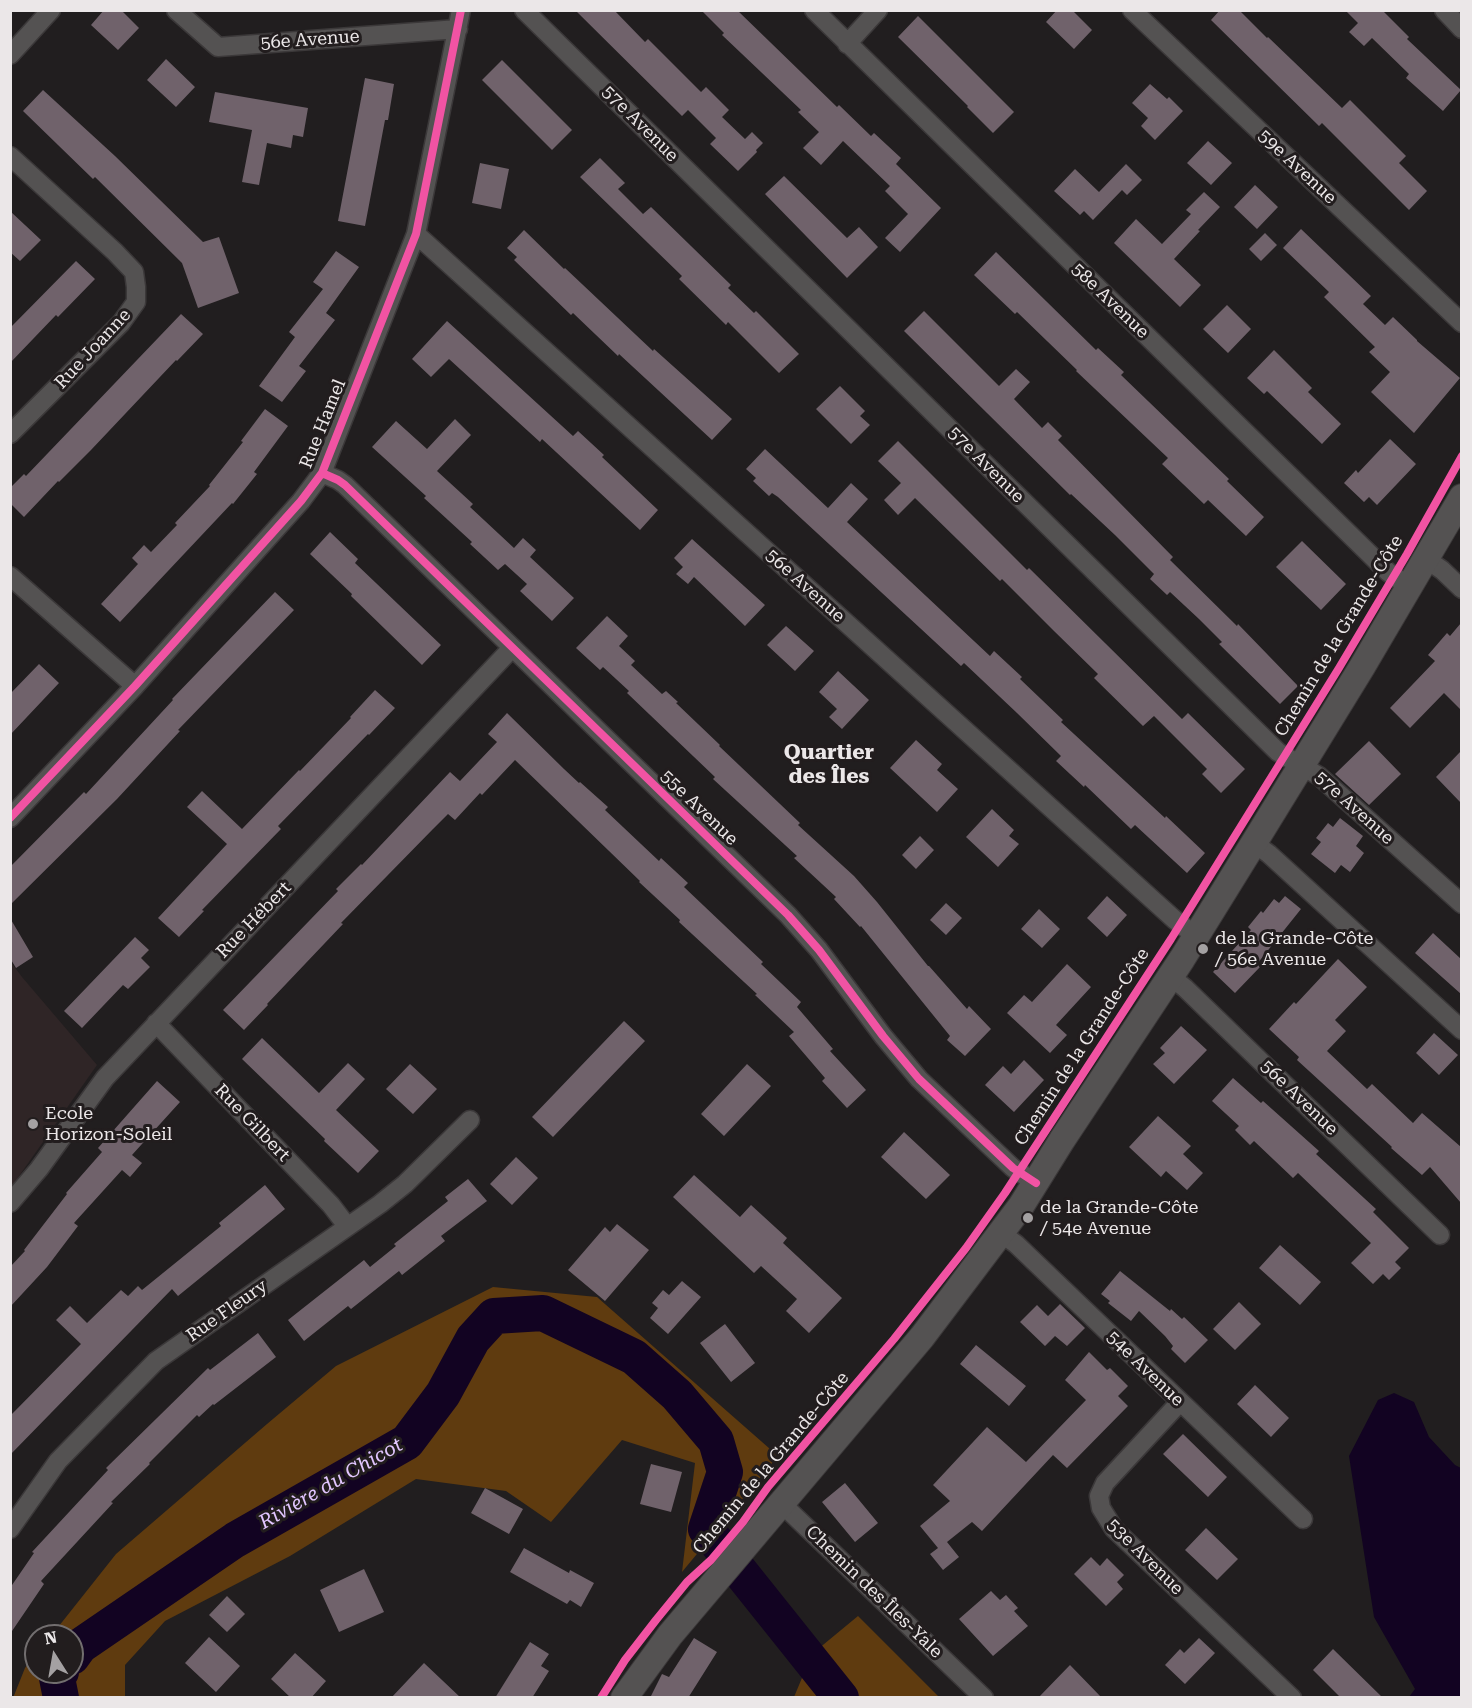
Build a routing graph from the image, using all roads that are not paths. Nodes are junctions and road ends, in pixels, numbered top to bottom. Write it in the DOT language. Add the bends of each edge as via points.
graph roads {
  1 [pos="51,10"];
  2 [pos="176,10"];
  3 [pos="524,10"];
  4 [pos="814,10"];
  5 [pos="878,10"];
  6 [pos="1132,10"];
  7 [pos="1443,10"];
  8 [pos="459,20"];
  9 [pos="1461,29"];
  10 [pos="847,44"];
  11 [pos="10,55"];
  12 [pos="10,156"];
  13 [pos="416,234"];
  14 [pos="1461,323"];
  15 [pos="10,434"];
  16 [pos="322,473"];
  17 [pos="1461,497"];
  18 [pos="1426,559"];
  19 [pos="10,576"];
  20 [pos="1410,587"];
  21 [pos="1461,589"];
  22 [pos="512,648"];
  23 [pos="135,686"];
  24 [pos="1302,765"];
  25 [pos="10,818"];
  26 [pos="1254,843"];
  27 [pos="1461,904"];
  28 [pos="1196,936"];
  29 [pos="1170,976"];
  30 [pos="156,1023"];
  31 [pos="1461,1030"];
  32 [pos="470,1120"];
  33 [pos="1036,1183"];
  34 [pos="10,1203"];
  35 [pos="347,1226"];
  36 [pos="1002,1234"];
  37 [pos="1440,1235"];
  38 [pos="1180,1402"];
  39 [pos="781,1503"];
  40 [pos="1303,1519"];
  41 [pos="10,1529"];
  42 [pos="624,1698"];
  43 [pos="984,1698"];
  44 [pos="1292,1698"];
  1 -- 11 [label="street"];
  2 -- 8 [label="street, 56e Avenue" via="218,47"];
  3 -- 24 [label="street, 57e Avenue" via="1278,752"];
  4 -- 10 [label="street, 58e Avenue"];
  5 -- 10 [label="street"];
  6 -- 14 [label="street, 59e Avenue"];
  7 -- 9 [label="street"];
  8 -- 13 [label="street, Rue Hamel"];
  10 -- 20 [label="street, 58e Avenue" via="1388,572"];
  12 -- 15 [label="street, Rue Joanne" via="134,272 136,302 121,323"];
  13 -- 16 [label="street, Rue Hamel"];
  13 -- 28 [label="street, 56e Avenue"];
  16 -- 22 [label="street, 55e Avenue" via="345,485"];
  16 -- 23 [label="street, Rue Hamel"];
  17 -- 18 [label="main road, Chemin de la Grande-Côte"];
  18 -- 20 [label="main road, Chemin de la Grande-Côte"];
  18 -- 21 [label="street"];
  19 -- 23 [label="street"];
  20 -- 24 [label="main road, Chemin de la Grande-Côte"];
  22 -- 30 [label="street, Rue Hébert"];
  22 -- 33 [label="street, 55e Avenue" via="800,927 919,1079 1012,1168"];
  23 -- 25 [label="street, Rue Hamel"];
  24 -- 26 [label="main road, Chemin de la Grande-Côte"];
  24 -- 27 [label="street, 57e Avenue"];
  26 -- 28 [label="main road, Chemin de la Grande-Côte"];
  26 -- 31 [label="street"];
  28 -- 29 [label="main road, Chemin de la Grande-Côte"];
  29 -- 33 [label="main road, Chemin de la Grande-Côte"];
  29 -- 37 [label="street, 56e Avenue"];
  30 -- 34 [label="street, Rue Hébert" via="105,1078"];
  30 -- 35 [label="street, Rue Gilbert"];
  32 -- 35 [label="street, Rue Fleury" via="405,1184"];
  33 -- 36 [label="main road, Chemin de la Grande-Côte"];
  35 -- 41 [label="street, Rue Fleury" via="156,1361 58,1461"];
  36 -- 38 [label="street, 54e Avenue"];
  36 -- 39 [label="main road, Chemin de la Grande-Côte" via="922,1337"];
  38 -- 40 [label="street, 54e Avenue"];
  38 -- 44 [label="street, 53e Avenue" via="1105,1484 1099,1496 1101,1508 1114,1529"];
  39 -- 42 [label="main road, Chemin de la Grande-Côte" via="670,1635"];
  39 -- 43 [label="street, Chemin des Îles-Yale"];
}
